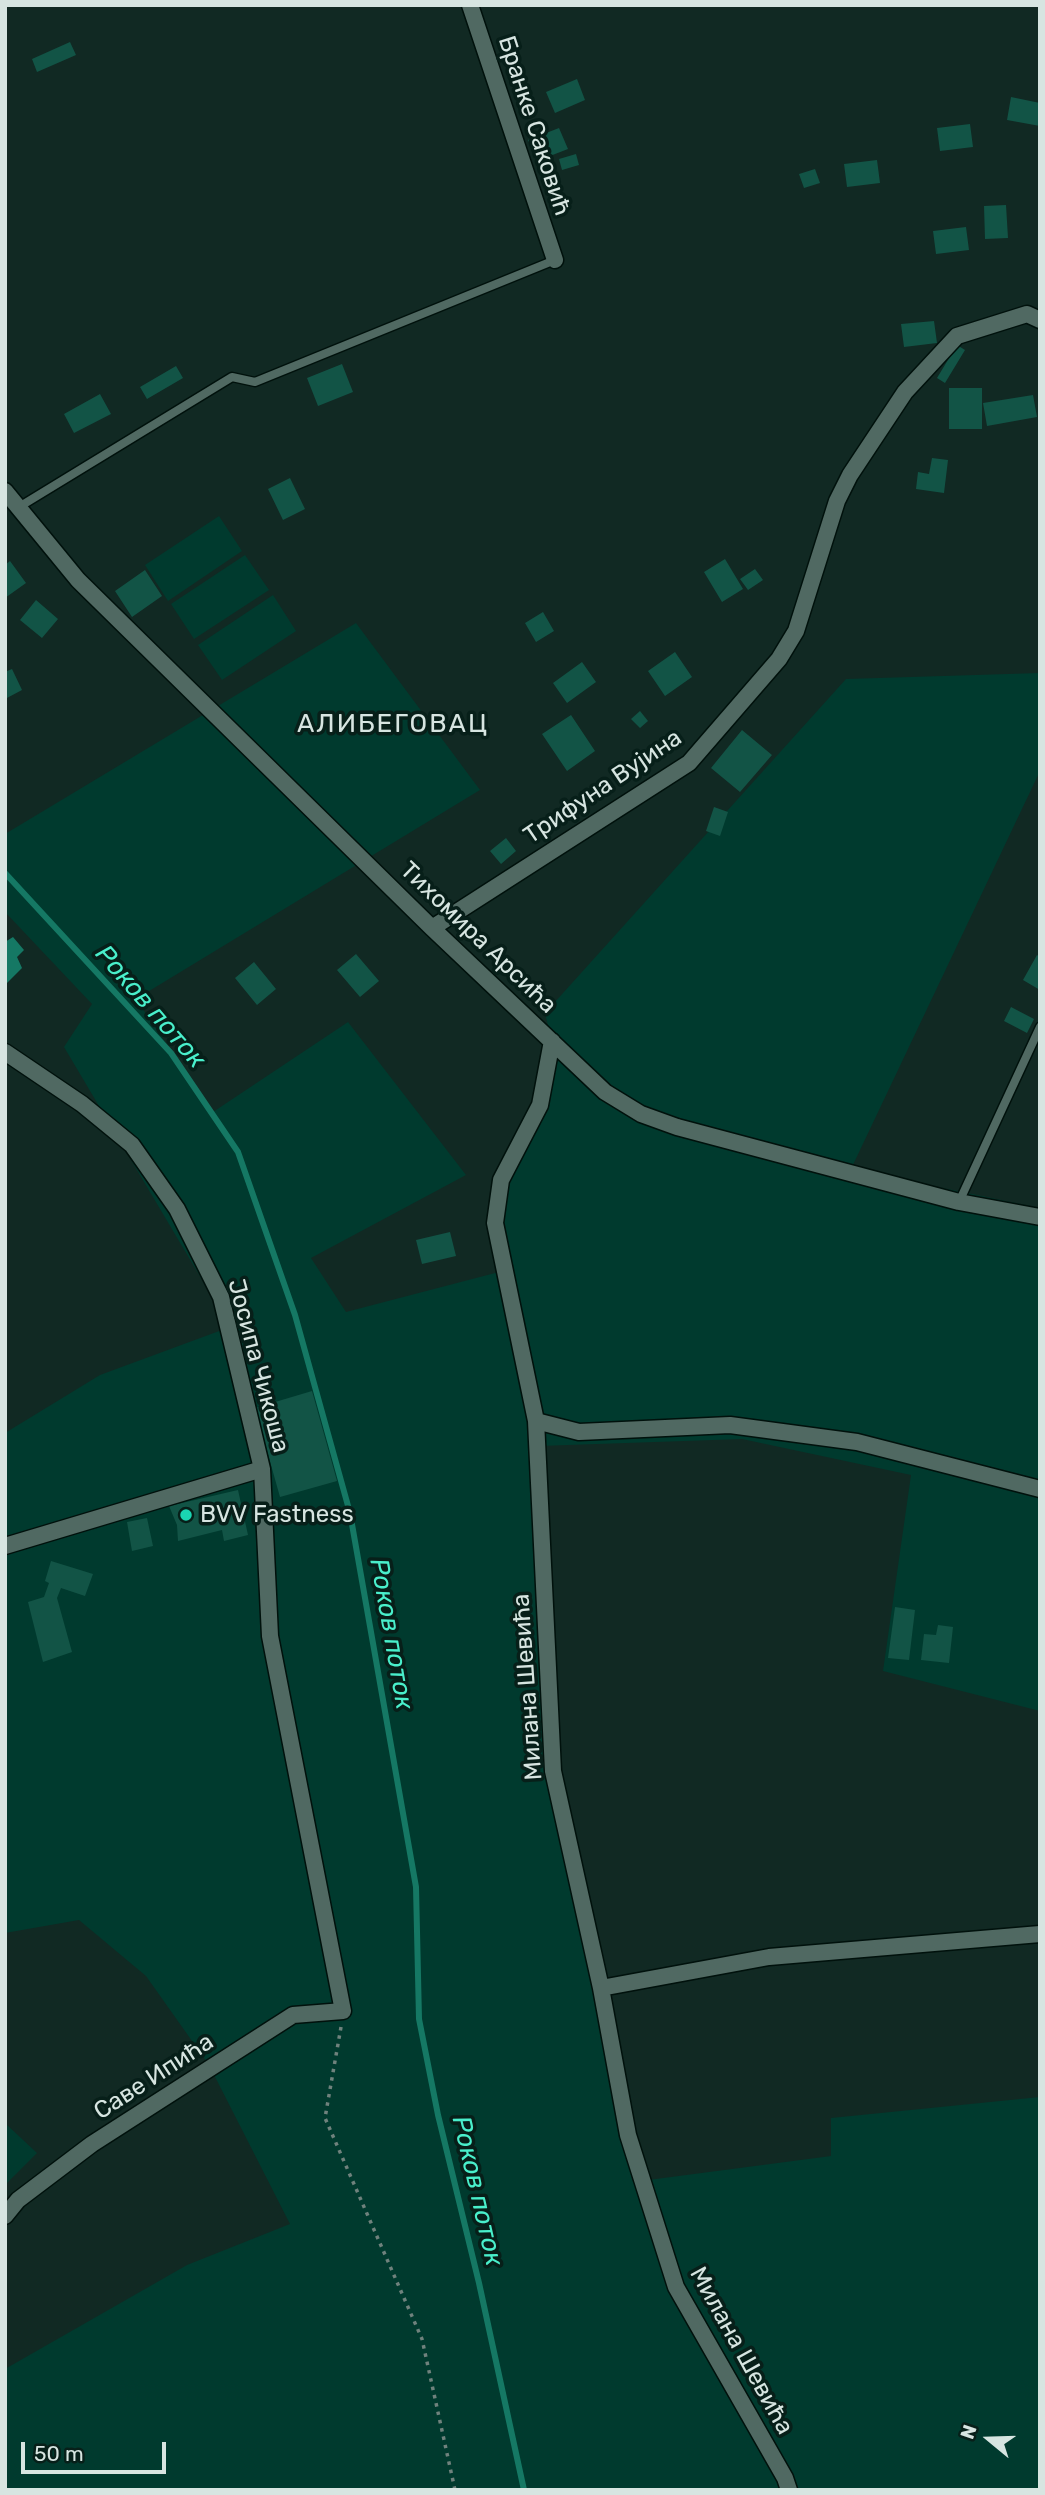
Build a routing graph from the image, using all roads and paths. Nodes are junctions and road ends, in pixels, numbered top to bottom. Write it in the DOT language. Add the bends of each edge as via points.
graph roads {
  1 [pos="470,5"];
  2 [pos="555,260"];
  3 [pos="1040,320"];
  4 [pos="5,491"];
  5 [pos="19,507"];
  6 [pos="432,928"];
  7 [pos="1040,1027"];
  8 [pos="552,1041"];
  9 [pos="8,1058"];
  10 [pos="959,1202"];
  11 [pos="1040,1217"];
  12 [pos="536,1421"];
  13 [pos="262,1469"];
  14 [pos="1040,1489"];
  15 [pos="5,1546"];
  16 [pos="1040,1934"];
  17 [pos="601,1987"];
  18 [pos="343,2011"];
  19 [pos="5,2216"];
  20 [pos="455,2490"];
  21 [pos="789,2490"];
  1 -- 2 [label="street, Бранке Саковић"];
  2 -- 5 [label="lane" via="255,382 232,377"];
  3 -- 6 [label="street, Трифуна Вујина" via="1027,314 957,336 905,392 837,502 796,631 779,659 689,762"];
  4 -- 5 [label="street, Тихомира Арсића"];
  5 -- 6 [label="street, Тихомира Арсића" via="78,580"];
  6 -- 8 [label="street, Тихомира Арсића"];
  7 -- 10 [label="lane"];
  8 -- 10 [label="street, Тихомира Арсића" via="605,1092 641,1114"];
  8 -- 12 [label="street, Милана Шевића" via="540,1105 501,1180 495,1223"];
  9 -- 13 [label="street, Јосипа Чикоша" via="74,1098 132,1145 177,1209 221,1297"];
  10 -- 11 [label="street, Тихомира Арсића"];
  12 -- 14 [label="street" via="579,1432 730,1425 857,1442"];
  12 -- 17 [label="street, Милана Шевића" via="552,1770"];
  13 -- 15 [label="street, Јосипа Чикоша"];
  13 -- 18 [label="street" via="270,1636"];
  16 -- 17 [label="street" via="769,1957"];
  17 -- 21 [label="street, Милана Шевића" via="628,2135 676,2287"];
  18 -- 19 [label="street, Саве Ипића" via="293,2015 93,2144 18,2200"];
  18 -- 20 [label="path" via="325,2118 422,2339"];
}
